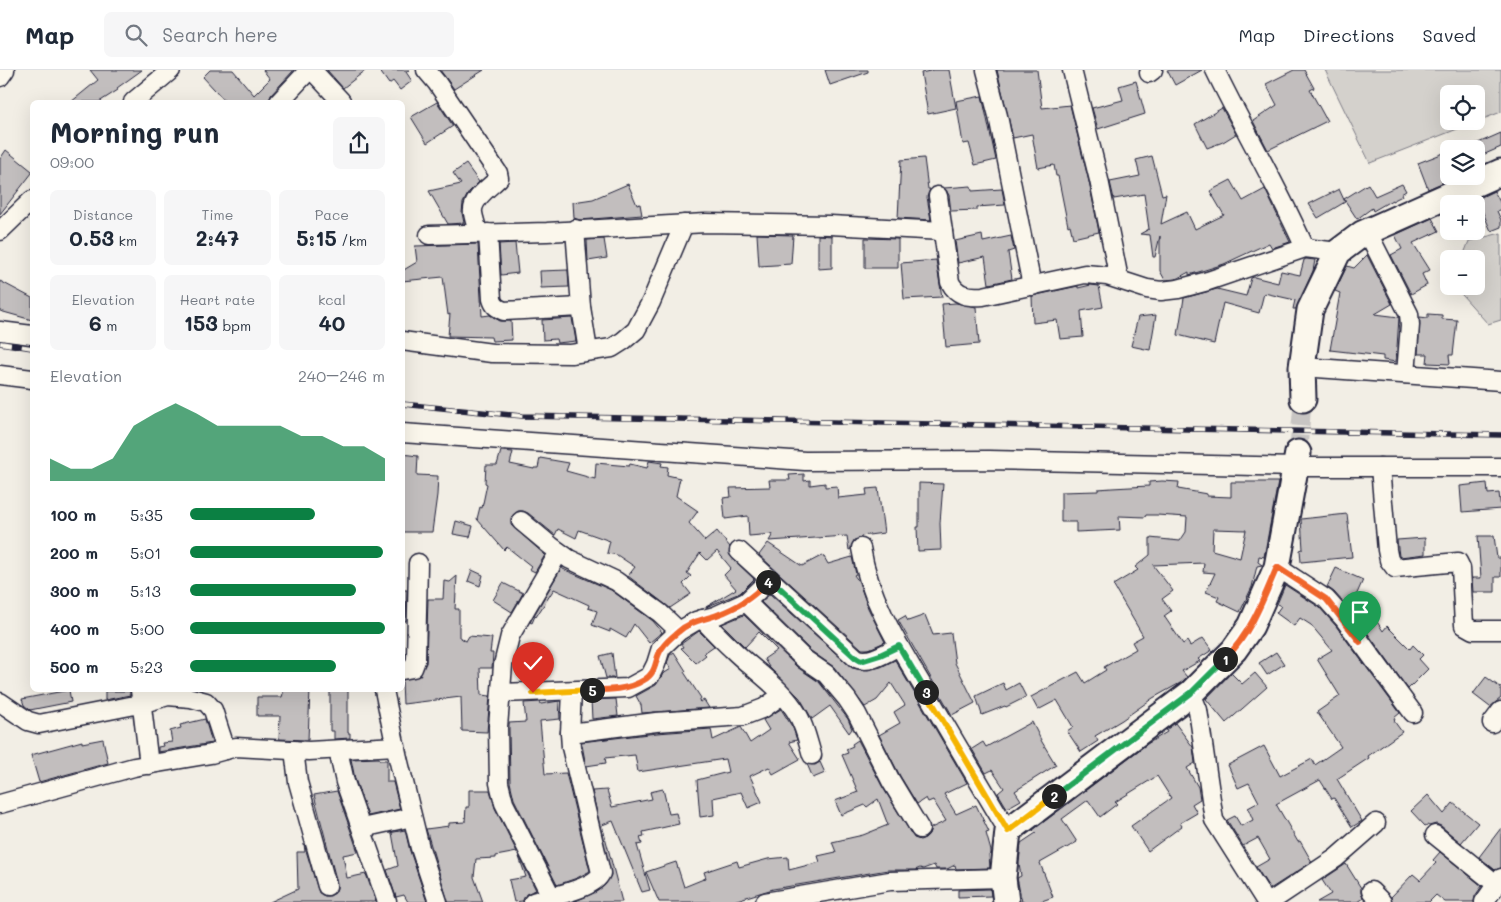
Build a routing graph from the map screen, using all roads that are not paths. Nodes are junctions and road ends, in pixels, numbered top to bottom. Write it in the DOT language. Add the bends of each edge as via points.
graph roads {
  1 [pos="5,70"];
  2 [pos="171,70"];
  3 [pos="311,70"];
  4 [pos="426,70"];
  5 [pos="986,70"];
  6 [pos="1072,70"];
  7 [pos="1216,70"];
  8 [pos="0,77"];
  9 [pos="136,100"];
  10 [pos="281,100"];
  11 [pos="340,100"];
  12 [pos="1501,172"];
  13 [pos="938,196"];
  14 [pos="30,202"];
  15 [pos="684,224"];
  16 [pos="575,229"];
  17 [pos="942,231"];
  18 [pos="0,232"];
  19 [pos="1367,232"];
  20 [pos="483,233"];
  21 [pos="429,235"];
  22 [pos="1305,248"];
  23 [pos="1338,252"];
  24 [pos="1119,279"];
  25 [pos="1032,286"];
  26 [pos="581,307"];
  27 [pos="0,331"];
  28 [pos="30,335"];
  29 [pos="405,341"];
  30 [pos="588,351"];
  31 [pos="1302,367"];
  32 [pos="1406,374"];
  33 [pos="0,375"];
  34 [pos="30,379"];
  35 [pos="1501,381"];
  36 [pos="1303,399"];
  37 [pos="405,433"];
  38 [pos="1297,460"];
  39 [pos="1380,467"];
  40 [pos="1501,467"];
  41 [pos="521,521"];
  42 [pos="861,548"];
  43 [pos="559,552"];
  44 [pos="739,552"];
  45 [pos="418,563"];
  46 [pos="1277,567"];
  47 [pos="770,579"];
  48 [pos="746,602"];
  49 [pos="702,619"];
  50 [pos="1501,630"];
  51 [pos="679,631"];
  52 [pos="899,646"];
  53 [pos="405,669"];
  54 [pos="572,691"];
  55 [pos="384,692"];
  56 [pos="502,693"];
  57 [pos="1191,693"];
  58 [pos="782,695"];
  59 [pos="140,697"];
  60 [pos="0,702"];
  61 [pos="1413,713"];
  62 [pos="570,733"];
  63 [pos="396,746"];
  64 [pos="226,750"];
  65 [pos="294,750"];
  66 [pos="338,750"];
  67 [pos="812,755"];
  68 [pos="149,765"];
  69 [pos="0,804"];
  70 [pos="412,817"];
  71 [pos="1376,823"];
  72 [pos="362,828"];
  73 [pos="920,828"];
  74 [pos="1008,831"];
  75 [pos="1435,834"];
  76 [pos="1499,881"];
  77 [pos="327,886"];
  78 [pos="1004,890"];
  79 [pos="551,896"];
  80 [pos="387,902"];
  81 [pos="438,902"];
  82 [pos="533,902"];
  83 [pos="765,902"];
  84 [pos="1266,902"];
  85 [pos="1270,902"];
  86 [pos="1484,902"];
  1 -- 8 [label="street"];
  2 -- 9 [label="street"];
  3 -- 10 [label="street"];
  3 -- 11 [label="street"];
  4 -- 20 [label="street" via="498,173 499,178 473,207"];
  5 -- 25 [label="street"];
  6 -- 24 [label="street"];
  7 -- 22 [label="street"];
  12 -- 19 [label="street"];
  13 -- 17 [label="street"];
  14 -- 18 [label="street"];
  15 -- 16 [label="street"];
  15 -- 17 [label="street" via="830,225"];
  15 -- 30 [label="street" via="636,330 612,348"];
  16 -- 20 [label="street"];
  16 -- 26 [label="street"];
  17 -- 25 [label="street" via="950,282 958,293 983,296"];
  19 -- 23 [label="street"];
  19 -- 32 [label="street" via="1408,314"];
  20 -- 21 [label="street"];
  20 -- 26 [label="street" via="492,299 497,308 504,311"];
  22 -- 23 [label="street"];
  22 -- 24 [label="street" via="1178,289 1147,289"];
  23 -- 31 [label="street" via="1310,310"];
  24 -- 25 [label="street" via="1085,274"];
  26 -- 30 [label="street"];
  27 -- 28 [label="street"];
  29 -- 30 [label="street" via="492,353 571,354"];
  31 -- 32 [label="street"];
  31 -- 36 [label="street"];
  32 -- 35 [label="street"];
  33 -- 34 [label="street"];
  37 -- 38 [label="street" via="804,461"];
  38 -- 39 [label="street"];
  38 -- 46 [label="street"];
  39 -- 40 [label="street"];
  39 -- 50 [label="street" via="1391,564 1395,568 1458,562 1464,625 1473,630"];
  41 -- 43 [label="street"];
  42 -- 52 [label="street" via="872,589"];
  43 -- 51 [label="street" via="616,581"];
  43 -- 56 [label="street" via="510,636 503,665"];
  44 -- 47 [label="street"];
  45 -- 53 [label="street" via="416,660 413,668"];
  46 -- 57 [label="street" via="1251,626 1234,650"];
  46 -- 61 [label="street" via="1326,599"];
  47 -- 48 [label="street"];
  47 -- 52 [label="street" via="861,661"];
  48 -- 49 [label="street"];
  48 -- 73 [label="street" via="804,659 826,674 847,699"];
  49 -- 51 [label="street"];
  49 -- 58 [label="street"];
  51 -- 54 [label="street" via="661,648 654,672 644,681 628,688"];
  52 -- 74 [label="street"];
  54 -- 56 [label="street"];
  54 -- 62 [label="street"];
  55 -- 63 [label="street"];
  56 -- 79 [label="street" via="498,727 499,783 504,803"];
  57 -- 74 [label="street"];
  57 -- 84 [label="street" via="1198,710 1214,820"];
  58 -- 62 [label="street" via="764,708 743,716 656,722"];
  58 -- 67 [label="street" via="806,732"];
  59 -- 60 [label="street" via="40,724 28,722"];
  59 -- 64 [label="street" via="168,696 206,702 213,710"];
  59 -- 68 [label="street"];
  62 -- 79 [label="street" via="602,873 588,885"];
  63 -- 66 [label="street"];
  63 -- 70 [label="street"];
  64 -- 65 [label="street" via="236,747"];
  64 -- 68 [label="street"];
  65 -- 66 [label="street"];
  65 -- 77 [label="street" via="298,782"];
  66 -- 72 [label="street" via="345,782"];
  68 -- 69 [label="street"];
  70 -- 72 [label="street"];
  70 -- 81 [label="street"];
  71 -- 85 [label="street" via="1336,858"];
  72 -- 80 [label="street"];
  74 -- 78 [label="street"];
  75 -- 76 [label="street"];
  76 -- 86 [label="street"];
  78 -- 83 [label="street" via="890,881"];
  79 -- 82 [label="street"];
}
